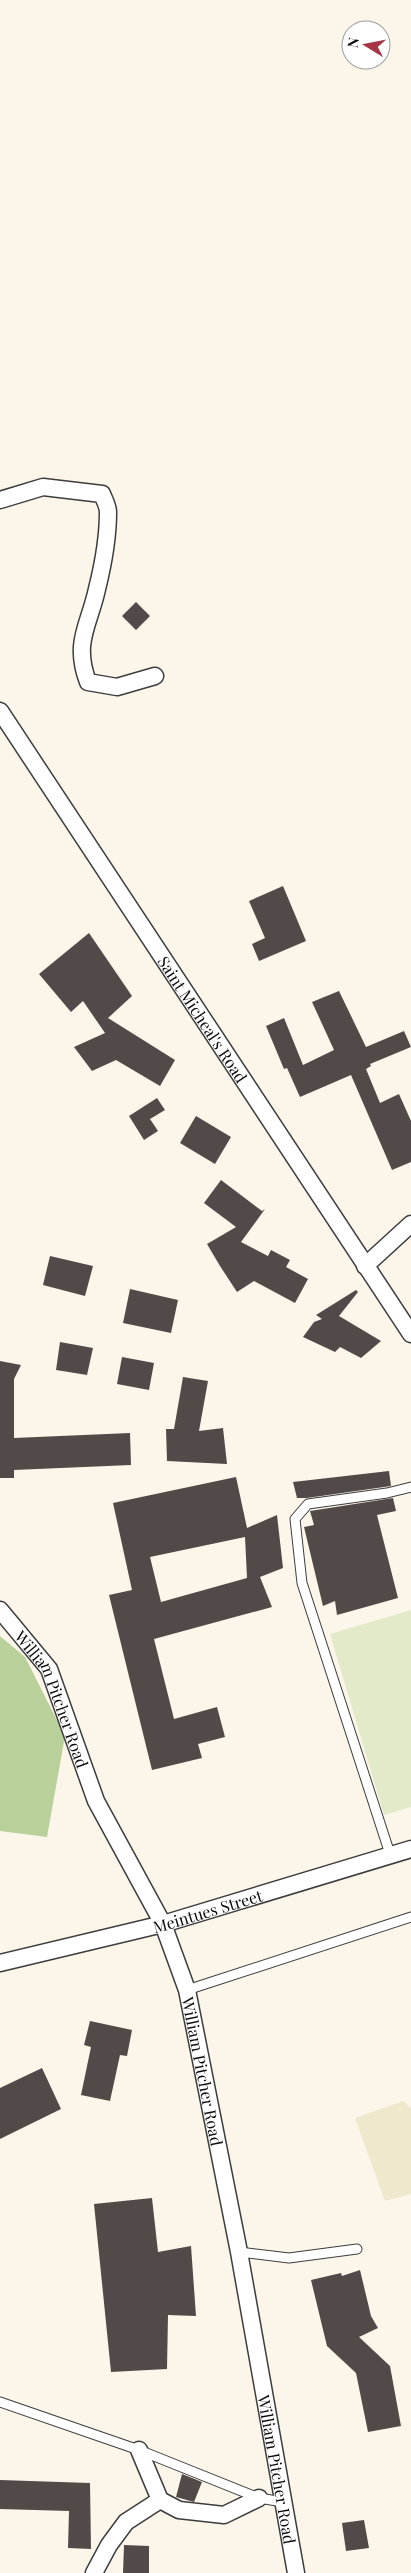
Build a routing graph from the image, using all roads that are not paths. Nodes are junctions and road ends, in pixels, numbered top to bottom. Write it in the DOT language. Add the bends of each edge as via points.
graph roads {
  1 [pos="0,500"];
  2 [pos="155,676"];
  3 [pos="0,711"];
  4 [pos="411,1224"];
  5 [pos="365,1266"];
  6 [pos="409,1330"];
  7 [pos="411,1487"];
  8 [pos="0,1610"];
  9 [pos="411,1849"];
  10 [pos="390,1854"];
  11 [pos="411,1917"];
  12 [pos="162,1924"];
  13 [pos="0,1963"];
  14 [pos="187,1990"];
  15 [pos="357,2249"];
  16 [pos="239,2252"];
  17 [pos="0,2402"];
  18 [pos="139,2450"];
  19 [pos="259,2498"];
  20 [pos="160,2500"];
  21 [pos="283,2502"];
  22 [pos="94,2573"];
  23 [pos="296,2573"];
  1 -- 2 [label="street" via="43,487 102,494 108,510 104,543 98,589 83,632 81,663 88,682 117,687"];
  3 -- 5 [label="street, Saint Micheal's Road"];
  4 -- 5 [label="street"];
  5 -- 6 [label="street, Saint Micheal's Road"];
  7 -- 10 [label="lane" via="308,1504 295,1519 302,1583"];
  8 -- 12 [label="street, William Pitcher Road" via="49,1669 96,1801"];
  9 -- 10 [label="street, Meintues Street"];
  10 -- 12 [label="street, Meintues Street"];
  11 -- 14 [label="lane"];
  12 -- 13 [label="street, Meintues Street"];
  12 -- 14 [label="street, William Pitcher Road"];
  14 -- 16 [label="street, William Pitcher Road"];
  15 -- 16 [label="lane" via="290,2258"];
  16 -- 21 [label="street, William Pitcher Road"];
  17 -- 18 [label="lane"];
  18 -- 19 [label="lane"];
  18 -- 20 [label="street"];
  19 -- 20 [label="street" via="224,2515 179,2510"];
  19 -- 21 [label="lane"];
  20 -- 22 [label="street" via="126,2522"];
  21 -- 23 [label="street, William Pitcher Road"];
}
